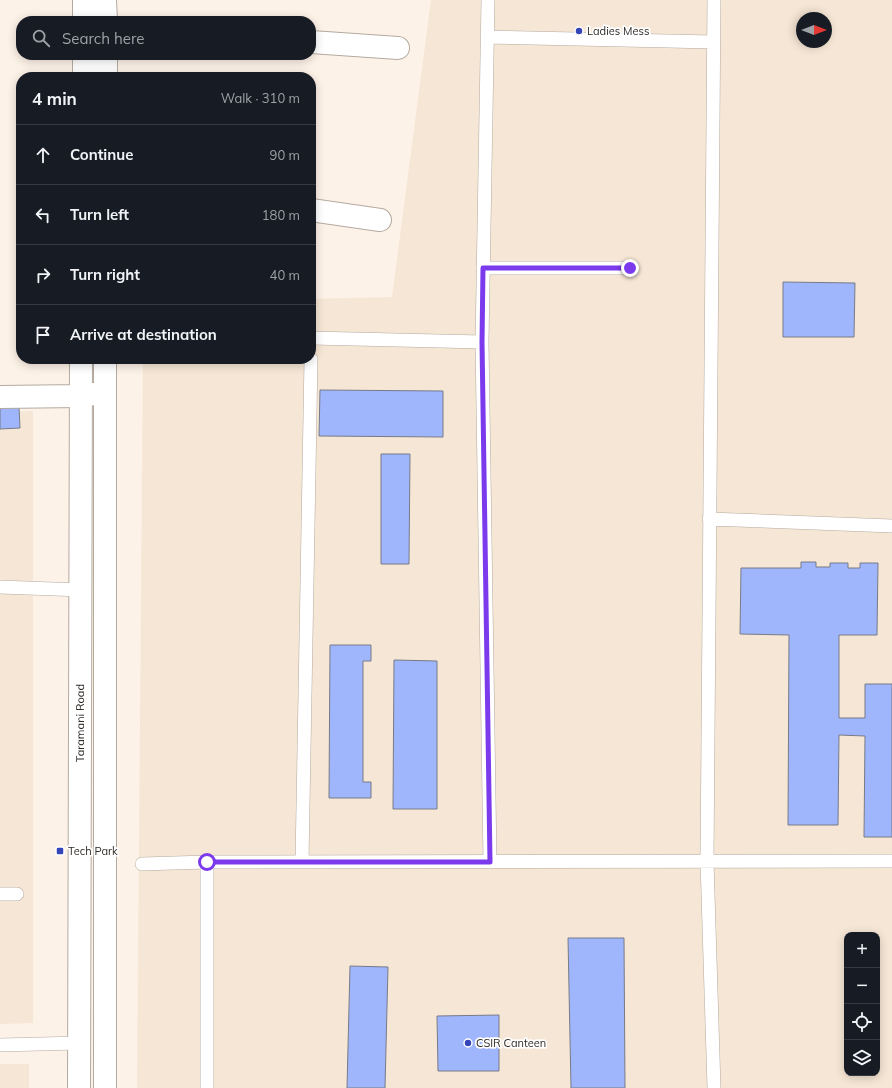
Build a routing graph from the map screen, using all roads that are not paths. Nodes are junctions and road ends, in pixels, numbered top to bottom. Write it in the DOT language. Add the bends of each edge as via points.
graph roads {
  1 [pos="71,0"];
  2 [pos="84,0"];
  3 [pos="105,0"];
  4 [pos="488,0"];
  5 [pos="714,0"];
  6 [pos="84,16"];
  7 [pos="106,16"];
  8 [pos="487,37"];
  9 [pos="316,42"];
  10 [pos="713,42"];
  11 [pos="398,48"];
  12 [pos="84,60"];
  13 [pos="106,60"];
  14 [pos="84,72"];
  15 [pos="106,72"];
  16 [pos="316,211"];
  17 [pos="380,220"];
  18 [pos="483,268"];
  19 [pos="630,268"];
  20 [pos="316,338"];
  21 [pos="482,342"];
  22 [pos="80,364"];
  23 [pos="105,364"];
  24 [pos="311,364"];
  25 [pos="105,393"];
  26 [pos="80,396"];
  27 [pos="0,397"];
  28 [pos="709,519"];
  29 [pos="892,526"];
  30 [pos="0,587"];
  31 [pos="81,590"];
  32 [pos="706,861"];
  33 [pos="892,861"];
  34 [pos="207,862"];
  35 [pos="302,862"];
  36 [pos="490,862"];
  37 [pos="142,864"];
  38 [pos="0,894"];
  39 [pos="17,894"];
  40 [pos="80,1043"];
  41 [pos="0,1045"];
  42 [pos="79,1088"];
  43 [pos="105,1088"];
  44 [pos="207,1088"];
  45 [pos="714,1088"];
  1 -- 2 [label="lane"];
  2 -- 6 [label="street"];
  3 -- 7 [label="street"];
  4 -- 8 [label="lane"];
  5 -- 10 [label="lane"];
  8 -- 10 [label="lane"];
  8 -- 18 [label="lane"];
  9 -- 11 [label="street"];
  10 -- 28 [label="lane"];
  12 -- 14 [label="street"];
  13 -- 15 [label="street"];
  16 -- 17 [label="street"];
  18 -- 19 [label="lane"];
  18 -- 21 [label="lane"];
  20 -- 21 [label="lane"];
  21 -- 36 [label="lane"];
  22 -- 26 [label="street, Taramani Road"];
  23 -- 25 [label="street"];
  24 -- 35 [label="lane"];
  25 -- 26 [label="street"];
  25 -- 43 [label="street"];
  26 -- 27 [label="street"];
  26 -- 31 [label="street, Taramani Road"];
  28 -- 29 [label="lane"];
  28 -- 32 [label="lane"];
  30 -- 31 [label="lane"];
  31 -- 40 [label="street, Taramani Road"];
  32 -- 33 [label="lane"];
  32 -- 36 [label="lane"];
  32 -- 45 [label="lane"];
  34 -- 35 [label="lane"];
  34 -- 37 [label="lane"];
  34 -- 44 [label="lane"];
  35 -- 36 [label="lane"];
  38 -- 39 [label="lane"];
  40 -- 41 [label="lane"];
  40 -- 42 [label="street, Taramani Road"];
}
